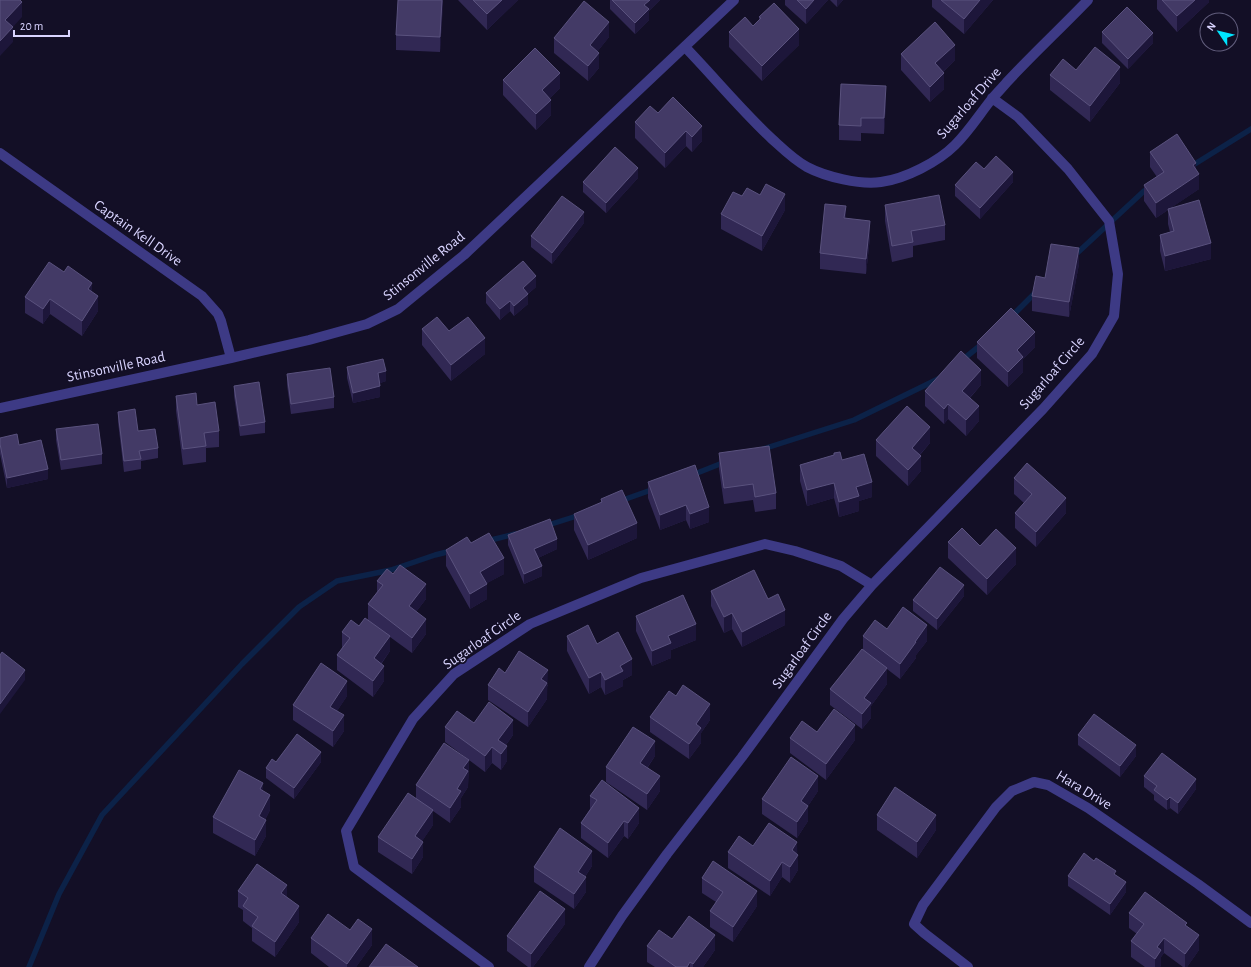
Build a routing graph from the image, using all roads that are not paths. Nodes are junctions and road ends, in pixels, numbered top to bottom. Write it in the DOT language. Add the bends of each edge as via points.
graph roads {
  1 [pos="734,0"];
  2 [pos="1088,0"];
  3 [pos="685,46"];
  4 [pos="992,98"];
  5 [pos="0,154"];
  6 [pos="230,358"];
  7 [pos="0,408"];
  8 [pos="872,585"];
  9 [pos="1251,923"];
  10 [pos="489,967"];
  11 [pos="589,967"];
  12 [pos="968,967"];
  1 -- 3 [label="street, Stinsonville Road"];
  2 -- 4 [label="street, Sugarloaf Drive"];
  3 -- 4 [label="street, Sugarloaf Drive" via="755,123 788,153 807,167 861,183 881,182 930,164 954,146"];
  3 -- 6 [label="street, Stinsonville Road" via="464,255 398,309 367,324"];
  4 -- 8 [label="street, Sugarloaf Circle" via="1018,117 1068,169 1108,221 1118,274 1114,316 1092,354 1043,409"];
  5 -- 6 [label="street, Captain Kell Drive" via="202,296 218,314"];
  6 -- 7 [label="street, Stinsonville Road"];
  8 -- 10 [label="street, Sugarloaf Circle" via="841,566 765,544 641,578 585,601 530,624 454,674 413,719 346,831 354,867"];
  8 -- 11 [label="street, Sugarloaf Circle" via="843,619 663,860"];
  9 -- 12 [label="street, Hara Drive" via="1088,808 1048,785 1034,782 1012,791 996,807 923,905 914,924"];
}
